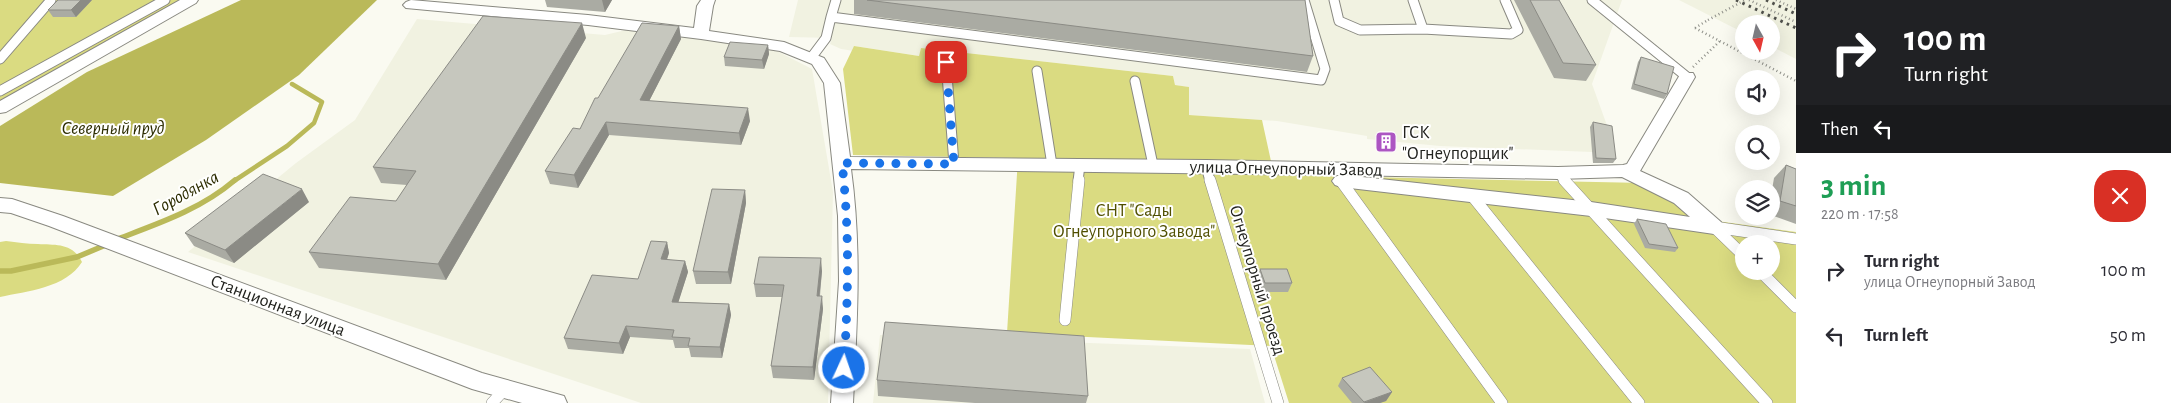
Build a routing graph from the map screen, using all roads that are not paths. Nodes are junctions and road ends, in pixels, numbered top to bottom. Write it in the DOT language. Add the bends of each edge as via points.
graph roads {
  1 [pos="51,0"];
  2 [pos="165,0"];
  3 [pos="191,0"];
  4 [pos="708,0"];
  5 [pos="836,0"];
  6 [pos="1304,0"];
  7 [pos="1334,0"];
  8 [pos="1413,0"];
  9 [pos="1505,0"];
  10 [pos="1592,0"];
  11 [pos="411,5"];
  12 [pos="831,18"];
  13 [pos="1422,29"];
  14 [pos="701,34"];
  15 [pos="811,58"];
  16 [pos="0,59"];
  17 [pos="946,62"];
  18 [pos="1037,71"];
  19 [pos="1687,77"];
  20 [pos="1135,81"];
  21 [pos="0,91"];
  22 [pos="0,108"];
  23 [pos="842,163"];
  24 [pos="954,164"];
  25 [pos="1052,164"];
  26 [pos="1080,165"];
  27 [pos="1153,165"];
  28 [pos="1206,166"];
  29 [pos="1624,171"];
  30 [pos="1558,173"];
  31 [pos="1341,181"];
  32 [pos="1473,197"];
  33 [pos="0,205"];
  34 [pos="1591,209"];
  35 [pos="1714,227"];
  36 [pos="1796,239"];
  37 [pos="1735,247"];
  38 [pos="1769,280"];
  39 [pos="1796,307"];
  40 [pos="1065,320"];
  41 [pos="498,396"];
  42 [pos="556,403"];
  43 [pos="842,403"];
  44 [pos="1278,403"];
  45 [pos="1502,403"];
  46 [pos="1639,403"];
  47 [pos="1767,403"];
  1 -- 16 [label="lane"];
  2 -- 21 [label="lane"];
  3 -- 22 [label="street"];
  4 -- 14 [label="street"];
  5 -- 12 [label="lane"];
  6 -- 12 [label="lane" via="1325,69 1322,80"];
  7 -- 13 [label="lane" via="1339,21 1360,30"];
  8 -- 13 [label="lane"];
  9 -- 13 [label="lane" via="1518,30 1511,34"];
  10 -- 19 [label="lane"];
  11 -- 14 [label="street" via="588,20"];
  12 -- 15 [label="lane" via="826,38"];
  14 -- 15 [label="street" via="784,48"];
  15 -- 23 [label="street" via="818,61 832,83"];
  17 -- 24 [label="lane"];
  18 -- 25 [label="lane"];
  19 -- 29 [label="street" via="1633,168"];
  20 -- 27 [label="lane"];
  23 -- 24 [label="street, улица Огнеупорный Завод"];
  23 -- 43 [label="street" via="848,216 849,281"];
  24 -- 25 [label="street, улица Огнеупорный Завод"];
  25 -- 26 [label="street, улица Огнеупорный Завод"];
  26 -- 27 [label="street, улица Огнеупорный Завод"];
  26 -- 40 [label="lane"];
  27 -- 28 [label="street, улица Огнеупорный Завод"];
  28 -- 30 [label="street, улица Огнеупорный Завод"];
  28 -- 44 [label="lane, Огнеупорный проезд"];
  29 -- 30 [label="street, улица Огнеупорный Завод"];
  29 -- 35 [label="street" via="1681,198"];
  30 -- 34 [label="lane"];
  31 -- 32 [label="street"];
  31 -- 45 [label="lane"];
  32 -- 34 [label="street"];
  32 -- 46 [label="lane"];
  33 -- 41 [label="street, Станционная улица" via="56,221 471,378"];
  34 -- 35 [label="street"];
  34 -- 47 [label="lane"];
  35 -- 36 [label="lane"];
  35 -- 37 [label="lane"];
  38 -- 39 [label="lane"];
  41 -- 42 [label="street, Станционная улица"];
}
